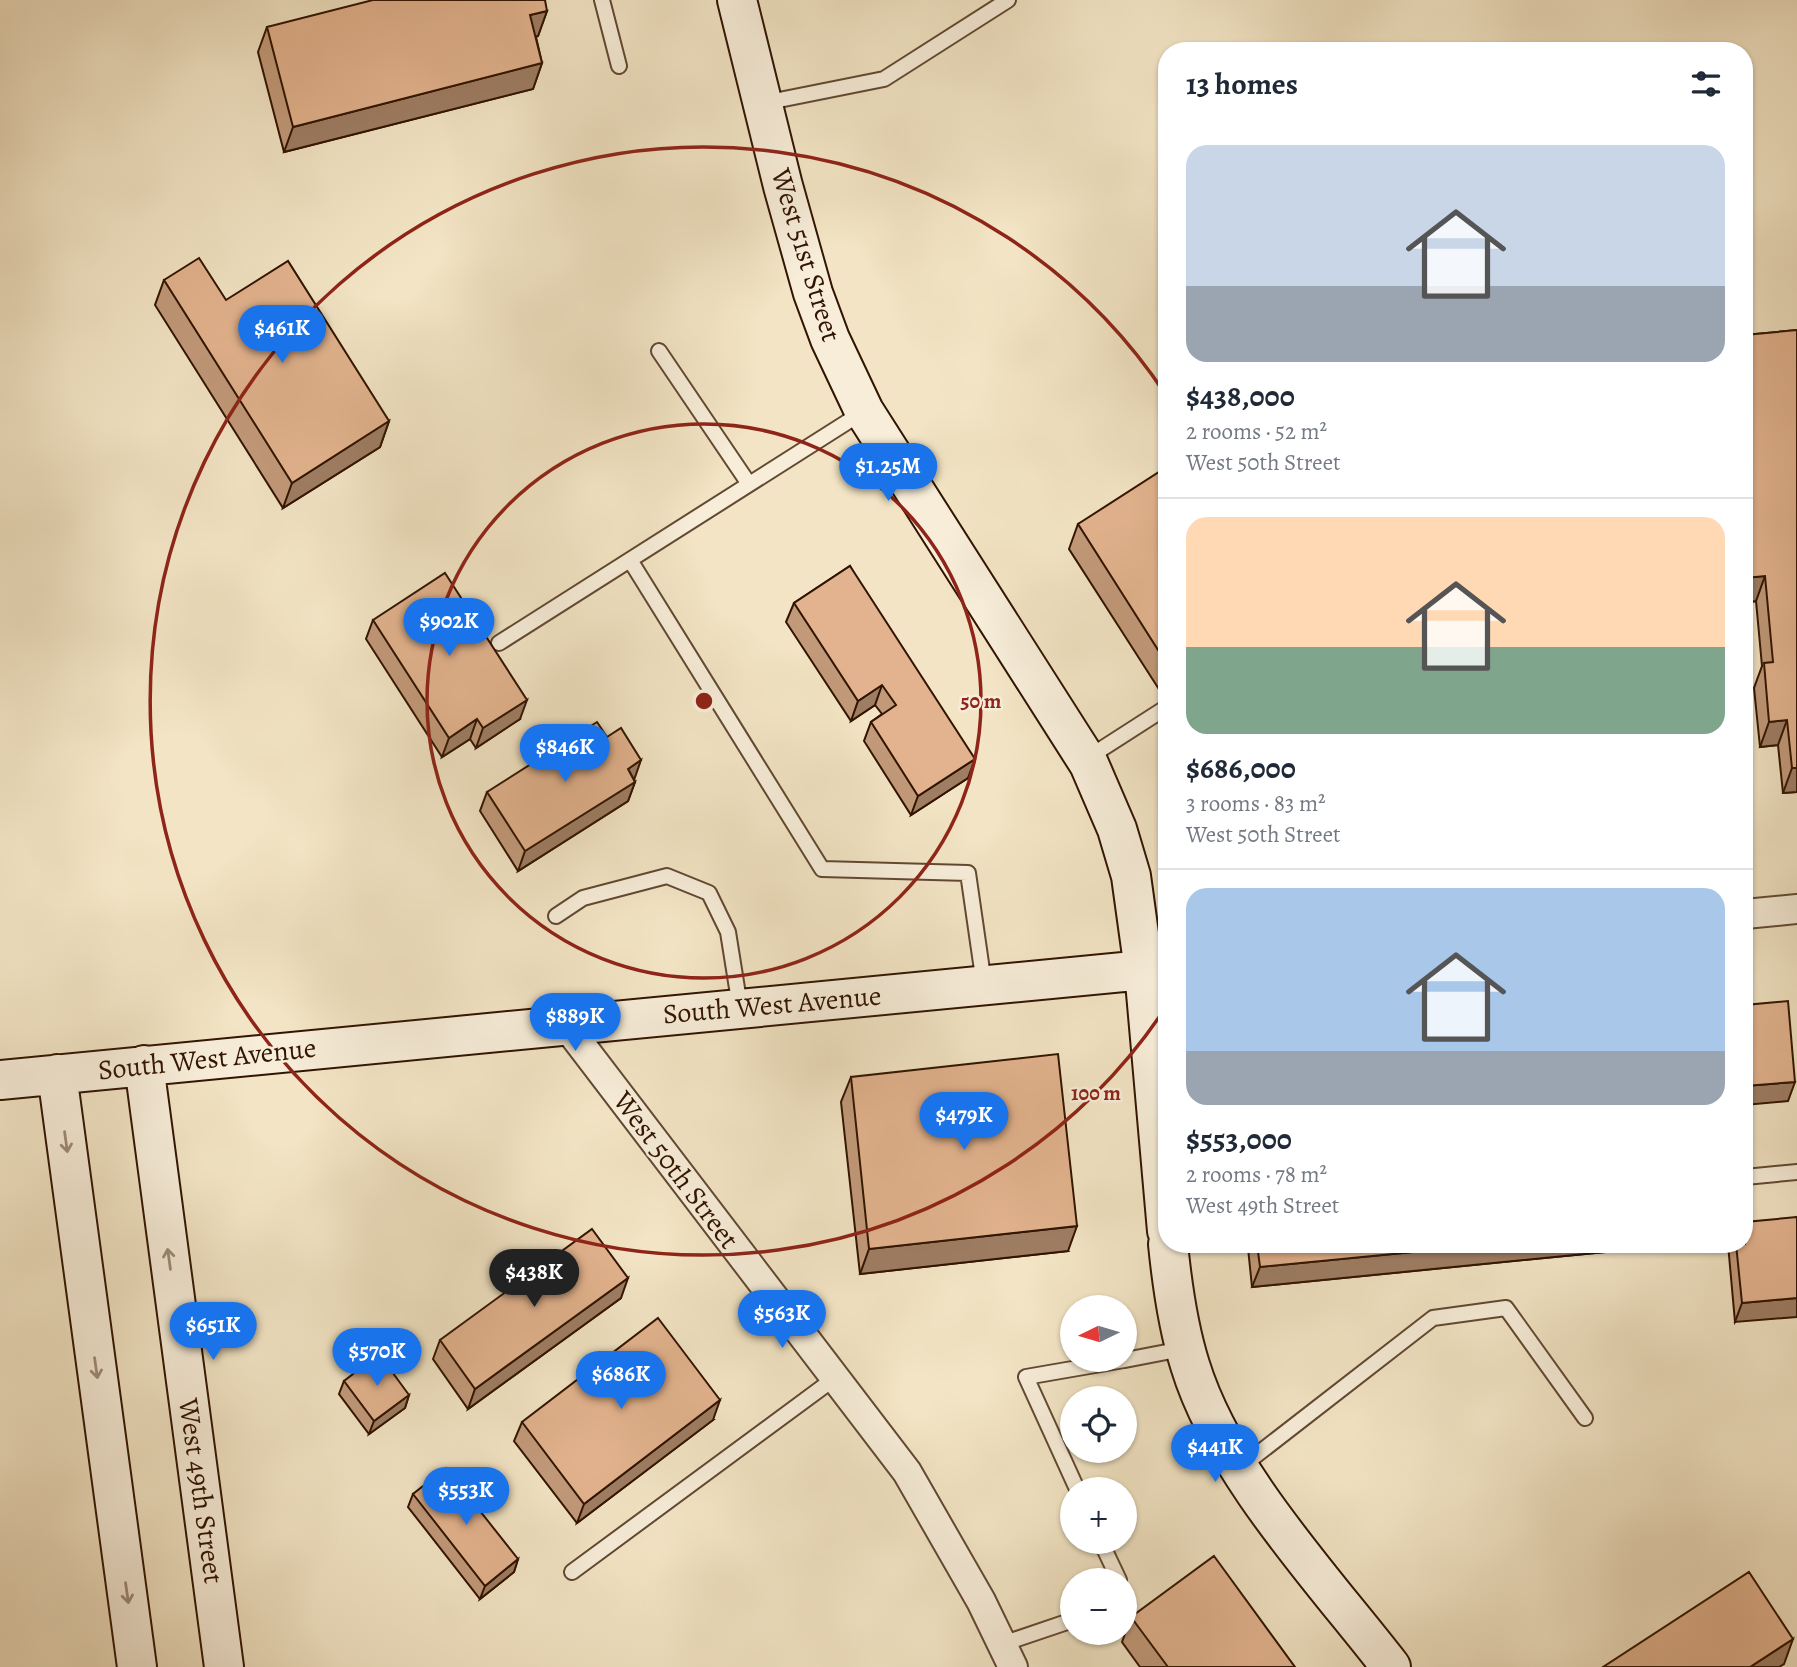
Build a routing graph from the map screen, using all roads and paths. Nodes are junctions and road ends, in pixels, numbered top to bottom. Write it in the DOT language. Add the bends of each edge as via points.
graph roads {
  1 [pos="602,0"];
  2 [pos="737,0"];
  3 [pos="1008,0"];
  4 [pos="618,66"];
  5 [pos="763,104"];
  6 [pos="659,351"];
  7 [pos="864,411"];
  8 [pos="749,484"];
  9 [pos="630,560"];
  10 [pos="499,643"];
  11 [pos="1158,713"];
  12 [pos="1086,759"];
  13 [pos="1797,909"];
  14 [pos="1753,913"];
  15 [pos="556,916"];
  16 [pos="1156,969"];
  17 [pos="984,985"];
  18 [pos="740,1008"];
  19 [pos="1158,1016"];
  20 [pos="565,1024"];
  21 [pos="144,1065"];
  22 [pos="57,1074"];
  23 [pos="0,1080"];
  24 [pos="1797,1172"];
  25 [pos="1753,1176"];
  26 [pos="1170,1253"];
  27 [pos="1186,1349"];
  28 [pos="1138,1358"];
  29 [pos="1060,1371"];
  30 [pos="835,1378"];
  31 [pos="1585,1418"];
  32 [pos="1240,1468"];
  33 [pos="1072,1477"];
  34 [pos="572,1572"];
  35 [pos="1060,1627"];
  36 [pos="1008,1656"];
  37 [pos="137,1667"];
  38 [pos="224,1667"];
  39 [pos="1391,1667"];
  1 -- 4 [label="lane"];
  2 -- 5 [label="street, West 51st Street"];
  3 -- 5 [label="lane" via="884,79"];
  5 -- 7 [label="street, West 51st Street" via="813,293"];
  6 -- 8 [label="lane"];
  7 -- 8 [label="lane"];
  7 -- 12 [label="street, West 51st Street"];
  8 -- 9 [label="lane"];
  9 -- 10 [label="lane"];
  9 -- 17 [label="lane" via="822,869 968,873"];
  11 -- 12 [label="lane"];
  12 -- 16 [label="street, West 51st Street" via="1117,829"];
  13 -- 14 [label="street"];
  15 -- 18 [label="lane" via="583,898 667,876 709,893 728,932"];
  16 -- 17 [label="street, South West Avenue"];
  16 -- 19 [label="street, West 51st Street"];
  17 -- 18 [label="street, South West Avenue"];
  18 -- 20 [label="street, South West Avenue"];
  20 -- 21 [label="street, South West Avenue"];
  20 -- 30 [label="street, West 50th Street"];
  21 -- 22 [label="street, South West Avenue"];
  38 -- 21 [label="street, West 49th Street, one-way"];
  22 -- 23 [label="street, South West Avenue"];
  22 -- 37 [label="street, one-way"];
  24 -- 25 [label="lane"];
  26 -- 27 [label="street"];
  27 -- 28 [label="lane"];
  27 -- 32 [label="street" via="1208,1411"];
  29 -- 33 [label="lane" via="1026,1377"];
  30 -- 34 [label="lane"];
  30 -- 36 [label="street, West 50th Street" via="906,1472"];
  31 -- 32 [label="lane" via="1506,1308 1445,1316 1433,1318"];
  32 -- 39 [label="street"];
  35 -- 36 [label="lane"];
}
